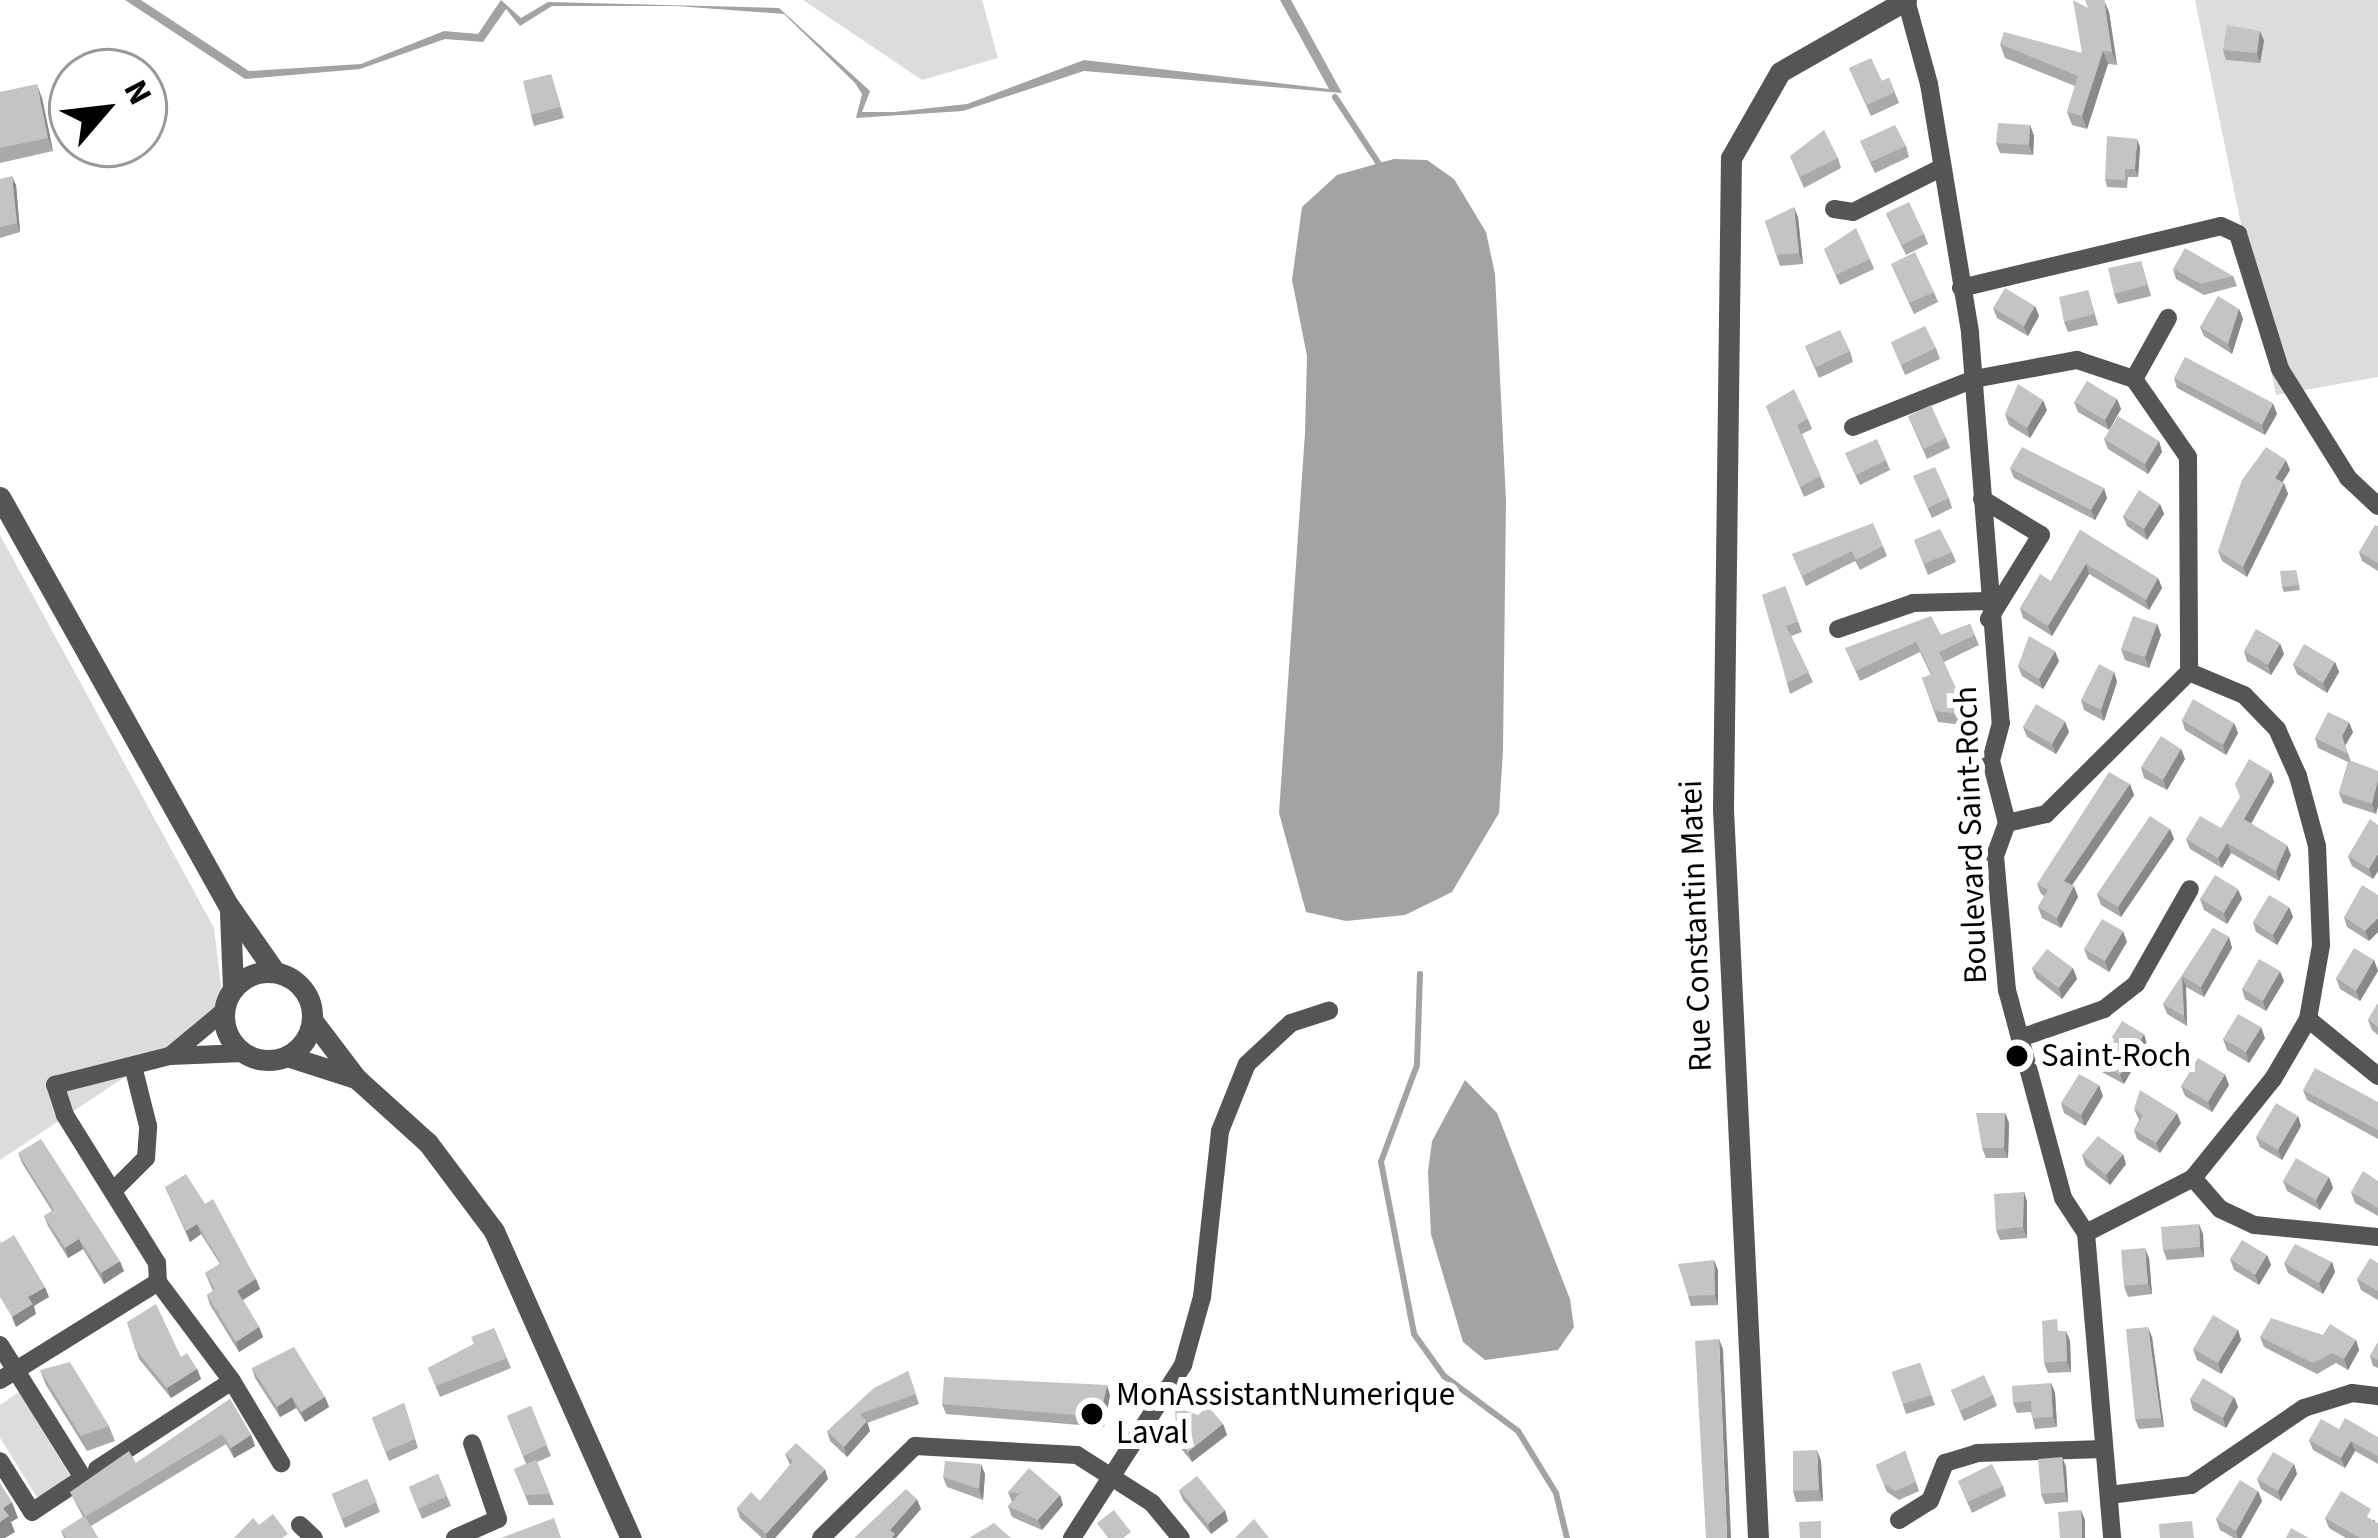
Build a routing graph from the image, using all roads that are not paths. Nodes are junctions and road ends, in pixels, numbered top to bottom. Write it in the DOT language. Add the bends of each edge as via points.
graph roads {
  1 [pos="1906,0"];
  2 [pos="1939,169"];
  3 [pos="1834,209"];
  4 [pos="1960,289"];
  5 [pos="2168,318"];
  6 [pos="1974,379"];
  7 [pos="2134,379"];
  8 [pos="1853,427"];
  9 [pos="0,497"];
  10 [pos="1982,499"];
  11 [pos="2378,506"];
  12 [pos="1988,610"];
  13 [pos="1838,629"];
  14 [pos="2189,672"];
  15 [pos="2008,823"];
  16 [pos="2190,889"];
  17 [pos="229,906"];
  18 [pos="275,972"];
  19 [pos="232,988"];
  20 [pos="224,1011"];
  21 [pos="1329,1011"];
  22 [pos="2308,1019"];
  23 [pos="312,1020"];
  24 [pos="2020,1038"];
  25 [pos="244,1053"];
  26 [pos="287,1055"];
  27 [pos="170,1056"];
  28 [pos="133,1066"];
  29 [pos="2378,1076"];
  30 [pos="356,1078"];
  31 [pos="2193,1178"];
  32 [pos="114,1190"];
  33 [pos="2086,1234"];
  34 [pos="2378,1237"];
  35 [pos="158,1282"];
  36 [pos="0,1345"];
  37 [pos="8,1375"];
  38 [pos="232,1381"];
  39 [pos="2378,1396"];
  40 [pos="472,1443"];
  41 [pos="2104,1449"];
  42 [pos="0,1461"];
  43 [pos="281,1463"];
  44 [pos="97,1469"];
  45 [pos="1114,1478"];
  46 [pos="2109,1495"];
  47 [pos="1899,1520"];
  48 [pos="455,1538"];
  49 [pos="631,1538"];
  50 [pos="820,1538"];
  51 [pos="1072,1538"];
  52 [pos="1181,1538"];
  53 [pos="1758,1538"];
  54 [pos="2112,1538"];
  1 -- 2 [label="street, Boulevard Saint-Roch" via="1929,84"];
  1 -- 53 [label="street, Rue Constantin Matei" via="1799,57 1754,106 1731,158 1723,808"];
  2 -- 3 [label="street" via="1853,212"];
  2 -- 4 [label="street, Boulevard Saint-Roch"];
  4 -- 6 [label="street, Boulevard Saint-Roch"];
  4 -- 11 [label="street" via="2221,226 2238,234 2280,369 2348,478"];
  5 -- 7 [label="street"];
  6 -- 7 [label="street" via="2077,360"];
  6 -- 8 [label="street"];
  6 -- 10 [label="street, Boulevard Saint-Roch"];
  7 -- 14 [label="street" via="2177,432 2192,477"];
  9 -- 17 [label="street"];
  10 -- 12 [label="street, Boulevard Saint-Roch"];
  10 -- 12 [label="street" via="2041,535"];
  12 -- 13 [label="street" via="1912,603"];
  12 -- 15 [label="street, Boulevard Saint-Roch" via="2001,723 1991,761"];
  14 -- 15 [label="street" via="2046,814"];
  14 -- 22 [label="street" via="2244,695 2277,729 2298,776 2318,846 2321,945"];
  15 -- 24 [label="street, Boulevard Saint-Roch" via="1995,856 2007,990"];
  16 -- 24 [label="street" via="2136,984 2104,1009"];
  17 -- 18 [label="street"];
  17 -- 19 [label="street"];
  18 -- 19 [label="street" via="252,974"];
  18 -- 23 [label="street" via="307,994"];
  19 -- 20 [label="street"];
  20 -- 25 [label="street" via="230,1040"];
  20 -- 27 [label="street"];
  21 -- 45 [label="street" via="1291,1023 1247,1064 1235,1090 1220,1131 1202,1297 1183,1365"];
  22 -- 29 [label="street"];
  22 -- 31 [label="street" via="2273,1079"];
  23 -- 26 [label="street"];
  23 -- 30 [label="street"];
  24 -- 33 [label="street, Boulevard Saint-Roch" via="2063,1198"];
  25 -- 26 [label="street"];
  25 -- 27 [label="street"];
  26 -- 30 [label="street"];
  27 -- 28 [label="street"];
  28 -- 32 [label="street" via="148,1126 146,1158"];
  28 -- 32 [label="street" via="55,1085"];
  30 -- 49 [label="street" via="428,1143 494,1232"];
  31 -- 33 [label="street"];
  31 -- 34 [label="street" via="2220,1209 2254,1225"];
  32 -- 35 [label="street" via="158,1263"];
  33 -- 41 [label="street, Boulevard Saint-Roch"];
  35 -- 37 [label="street"];
  35 -- 38 [label="street"];
  36 -- 37 [label="street"];
  37 -- 42 [label="street" via="83,1478 32,1512"];
  38 -- 43 [label="street"];
  38 -- 44 [label="street"];
  39 -- 46 [label="street" via="2352,1393 2304,1408 2191,1485"];
  40 -- 48 [label="street" via="498,1519"];
  41 -- 46 [label="street, Boulevard Saint-Roch"];
  41 -- 47 [label="street" via="1977,1453 1945,1463 1930,1501"];
  45 -- 50 [label="street" via="1077,1455 915,1446"];
  45 -- 51 [label="street"];
  45 -- 52 [label="street" via="1152,1503"];
  46 -- 54 [label="street, Boulevard Saint-Roch"];
}
